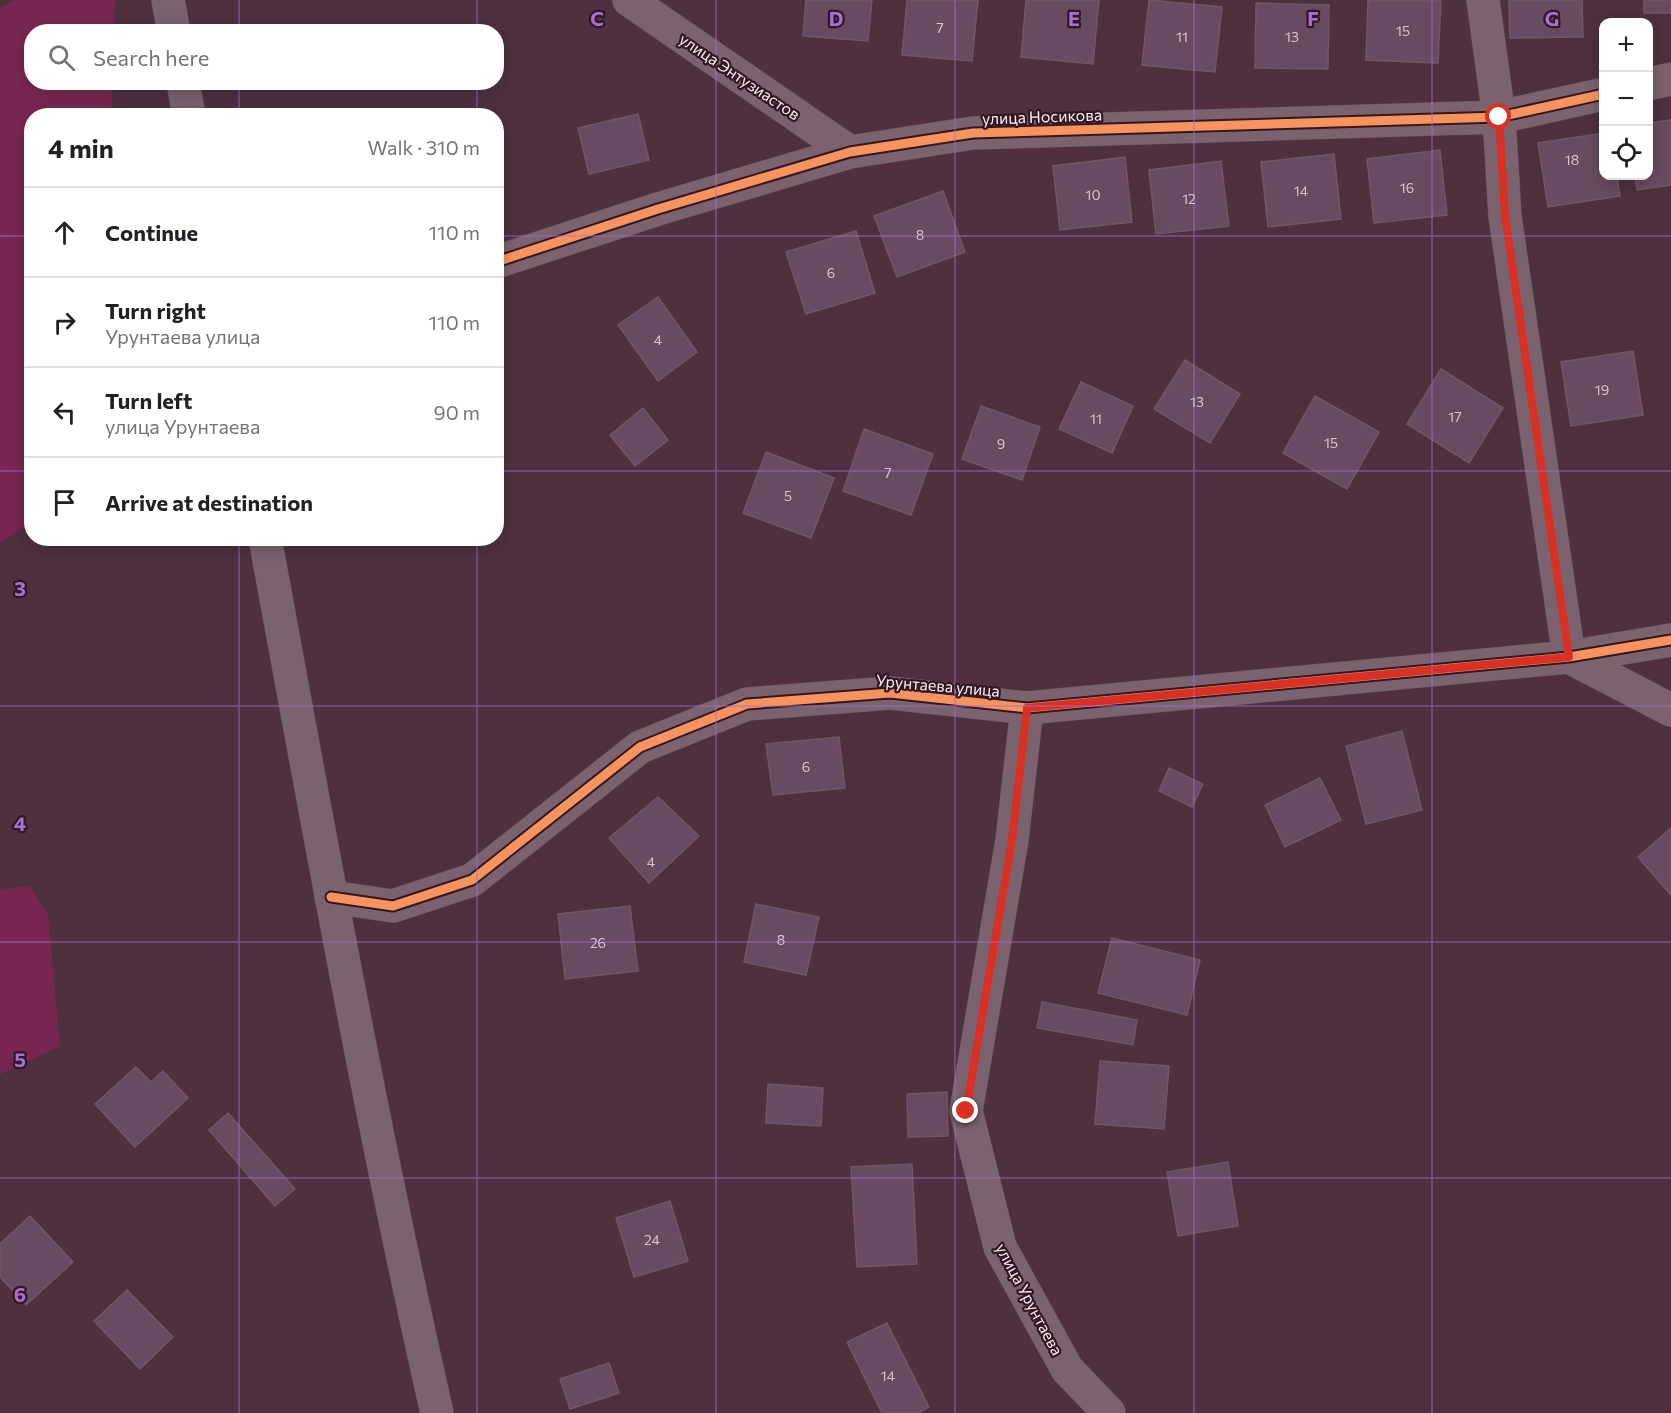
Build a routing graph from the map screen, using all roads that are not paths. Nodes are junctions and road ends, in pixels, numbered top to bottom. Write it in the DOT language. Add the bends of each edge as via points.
graph roads {
  1 [pos="168,0"];
  2 [pos="629,0"];
  3 [pos="1483,0"];
  4 [pos="172,24"];
  5 [pos="1671,79"];
  6 [pos="1653,83"];
  7 [pos="184,90"];
  8 [pos="1599,95"];
  9 [pos="188,108"];
  10 [pos="1499,117"];
  11 [pos="850,152"];
  12 [pos="504,259"];
  13 [pos="266,546"];
  14 [pos="1671,640"];
  15 [pos="1569,657"];
  16 [pos="1027,708"];
  17 [pos="1671,710"];
  18 [pos="331,897"];
  19 [pos="437,1413"];
  20 [pos="1109,1413"];
  1 -- 4 [label="street"];
  2 -- 11 [label="street, улица Энтузиастов"];
  3 -- 10 [label="street"];
  5 -- 6 [label="street"];
  7 -- 9 [label="street"];
  8 -- 10 [label="street, улица Носикова"];
  10 -- 11 [label="street, улица Носикова" via="973,133"];
  10 -- 15 [label="street" via="1505,216"];
  11 -- 12 [label="street, улица Носикова" via="658,208"];
  13 -- 18 [label="street"];
  14 -- 15 [label="street, Урунтаева улица"];
  15 -- 16 [label="street, Урунтаева улица"];
  15 -- 17 [label="street"];
  16 -- 18 [label="street, Урунтаева улица" via="890,693 747,704 640,747 472,880 393,906"];
  16 -- 20 [label="street, улица Урунтаева" via="1012,840 966,1111 1000,1247 1067,1369"];
  18 -- 19 [label="street"];
}
